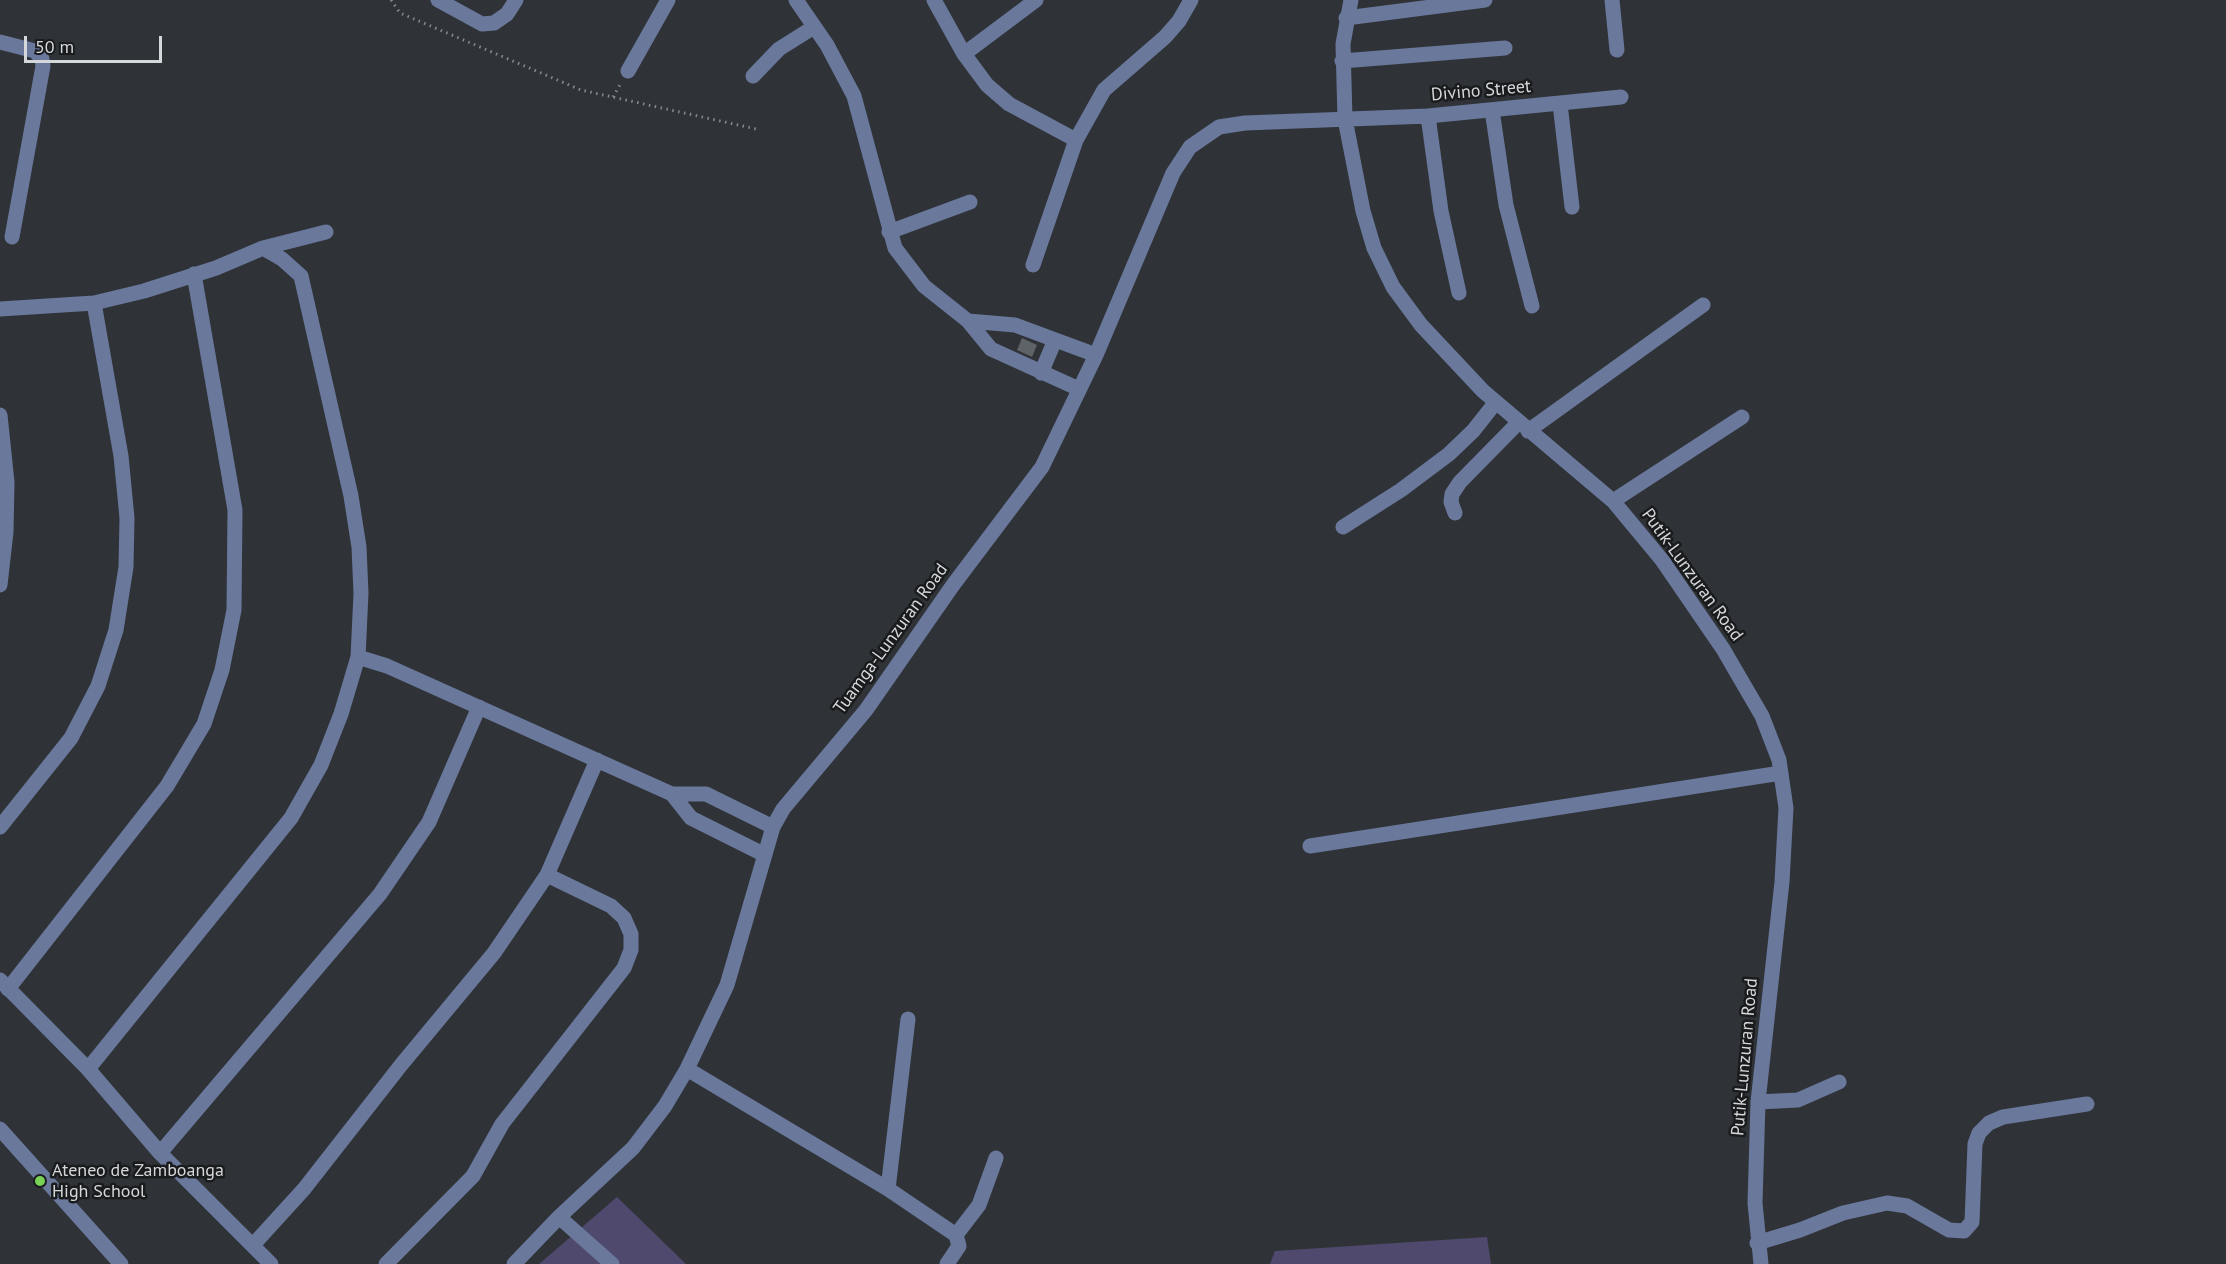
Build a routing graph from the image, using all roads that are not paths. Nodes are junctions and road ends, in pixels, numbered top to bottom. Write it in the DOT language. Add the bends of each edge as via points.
graph roads {
  1 [pos="438,0"];
  2 [pos="516,0"];
  3 [pos="668,0"];
  4 [pos="796,0"];
  5 [pos="934,0"];
  6 [pos="1036,0"];
  7 [pos="1191,0"];
  8 [pos="1351,0"];
  9 [pos="1485,0"];
  10 [pos="1612,0"];
  11 [pos="1346,18"];
  12 [pos="814,27"];
  13 [pos="0,42"];
  14 [pos="1505,48"];
  15 [pos="1617,50"];
  16 [pos="964,54"];
  17 [pos="1342,61"];
  18 [pos="628,71"];
  19 [pos="753,76"];
  20 [pos="1621,98"];
  21 [pos="1560,104"];
  22 [pos="1492,110"];
  23 [pos="1428,116"];
  24 [pos="1345,119"];
  25 [pos="1076,140"];
  26 [pos="970,202"];
  27 [pos="1572,207"];
  28 [pos="326,232"];
  29 [pos="889,232"];
  30 [pos="12,237"];
  31 [pos="263,248"];
  32 [pos="1033,265"];
  33 [pos="194,274"];
  34 [pos="1459,293"];
  35 [pos="94,303"];
  36 [pos="1703,305"];
  37 [pos="1532,306"];
  38 [pos="0,309"];
  39 [pos="968,321"];
  40 [pos="1055,340"];
  41 [pos="1096,356"];
  42 [pos="1041,373"];
  43 [pos="1079,389"];
  44 [pos="1496,402"];
  45 [pos="0,416"];
  46 [pos="1742,417"];
  47 [pos="1523,427"];
  48 [pos="1613,501"];
  49 [pos="1455,513"];
  50 [pos="1343,527"];
  51 [pos="0,585"];
  52 [pos="358,657"];
  53 [pos="478,707"];
  54 [pos="597,760"];
  55 [pos="1781,773"];
  56 [pos="672,794"];
  57 [pos="0,827"];
  58 [pos="773,827"];
  59 [pos="1310,846"];
  60 [pos="763,854"];
  61 [pos="546,874"];
  62 [pos="4,985"];
  63 [pos="908,1019"];
  64 [pos="88,1069"];
  65 [pos="687,1069"];
  66 [pos="1839,1082"];
  67 [pos="1758,1102"];
  68 [pos="2087,1104"];
  69 [pos="0,1129"];
  70 [pos="160,1153"];
  71 [pos="996,1158"];
  72 [pos="888,1189"];
  73 [pos="559,1217"];
  74 [pos="956,1235"];
  75 [pos="1757,1243"];
  76 [pos="253,1245"];
  77 [pos="516,1263"];
  78 [pos="121,1264"];
  79 [pos="271,1264"];
  80 [pos="386,1264"];
  81 [pos="612,1264"];
  82 [pos="947,1264"];
  83 [pos="1761,1264"];
  1 -- 2 [label="street" via="482,24 494,23 507,14"];
  3 -- 18 [label="street"];
  4 -- 12 [label="street"];
  5 -- 16 [label="street"];
  6 -- 16 [label="street"];
  7 -- 25 [label="street" via="1165,37 1104,90"];
  8 -- 11 [label="street, Putik-Lunzuran Road"];
  9 -- 11 [label="street"];
  10 -- 15 [label="street"];
  11 -- 17 [label="street, Putik-Lunzuran Road"];
  12 -- 19 [label="street" via="779,49"];
  12 -- 29 [label="street" via="854,96"];
  13 -- 30 [label="street" via="35,51 43,66"];
  14 -- 17 [label="street"];
  16 -- 25 [label="street" via="987,85 1009,105"];
  17 -- 24 [label="street, Putik-Lunzuran Road"];
  20 -- 21 [label="street, Divino Street"];
  21 -- 22 [label="street, Divino Street"];
  21 -- 27 [label="street"];
  22 -- 23 [label="street, Divino Street"];
  22 -- 37 [label="street" via="1506,205"];
  23 -- 24 [label="street, Divino Street"];
  23 -- 34 [label="street" via="1441,211"];
  24 -- 41 [label="street, Tuamga-Lunzuran Road" via="1219,127 1190,147 1173,173"];
  24 -- 44 [label="street, Putik-Lunzuran Road" via="1363,211 1374,248 1393,287 1420,325"];
  25 -- 32 [label="street"];
  26 -- 29 [label="street"];
  28 -- 31 [label="street"];
  29 -- 39 [label="street" via="895,248 924,286"];
  31 -- 33 [label="street"];
  31 -- 52 [label="street" via="301,276 359,547"];
  33 -- 35 [label="street"];
  33 -- 62 [label="street" via="235,510 234,610 222,670 204,724 167,786"];
  35 -- 38 [label="street"];
  35 -- 57 [label="street" via="121,456 127,518 126,567 116,630 98,686 71,738"];
  36 -- 47 [label="street"];
  39 -- 40 [label="street" via="1008,323"];
  39 -- 42 [label="street" via="997,353"];
  40 -- 41 [label="street"];
  40 -- 42 [label="street"];
  41 -- 43 [label="street, Tuamga-Lunzuran Road"];
  42 -- 43 [label="street"];
  43 -- 58 [label="street, Tuamga-Lunzuran Road" via="1042,467 866,710 783,809"];
  44 -- 47 [label="street, Putik-Lunzuran Road"];
  44 -- 50 [label="street" via="1449,454"];
  45 -- 51 [label="street" via="8,482"];
  46 -- 48 [label="street"];
  47 -- 48 [label="street, Putik-Lunzuran Road"];
  47 -- 49 [label="street" via="1460,482 1452,494"];
  48 -- 55 [label="street, Putik-Lunzuran Road" via="1662,560 1722,649 1762,716"];
  52 -- 53 [label="street"];
  52 -- 64 [label="street" via="321,765 291,818"];
  53 -- 54 [label="street"];
  53 -- 70 [label="street" via="429,822 380,894"];
  54 -- 56 [label="street"];
  54 -- 61 [label="street"];
  55 -- 59 [label="street"];
  55 -- 67 [label="street, Putik-Lunzuran Road" via="1786,808 1782,882"];
  56 -- 58 [label="street" via="706,794"];
  56 -- 60 [label="street" via="691,818"];
  58 -- 60 [label="street, Tuamga-Lunzuran Road"];
  60 -- 65 [label="street, Tuamga-Lunzuran Road" via="727,985"];
  61 -- 76 [label="street" via="494,953 304,1189"];
  61 -- 80 [label="street" via="611,906 624,918 631,934 631,950 624,968 502,1124 473,1176"];
  62 -- 64 [label="street"];
  63 -- 72 [label="street"];
  64 -- 70 [label="street"];
  65 -- 72 [label="street"];
  65 -- 73 [label="street, Tuamga-Lunzuran Road" via="633,1148"];
  66 -- 67 [label="street" via="1798,1100"];
  67 -- 75 [label="street, Putik-Lunzuran Road"];
  68 -- 75 [label="street" via="2003,1117 1979,1132 1972,1222 1964,1231 1949,1230 1908,1206 1887,1203 1843,1213"];
  69 -- 78 [label="street"];
  70 -- 76 [label="street"];
  71 -- 74 [label="street" via="979,1205"];
  72 -- 74 [label="street"];
  73 -- 77 [label="street, Tuamga-Lunzuran Road"];
  73 -- 81 [label="street"];
  74 -- 82 [label="street" via="959,1246"];
  75 -- 83 [label="street, Putik-Lunzuran Road"];
  76 -- 79 [label="street"];
}
